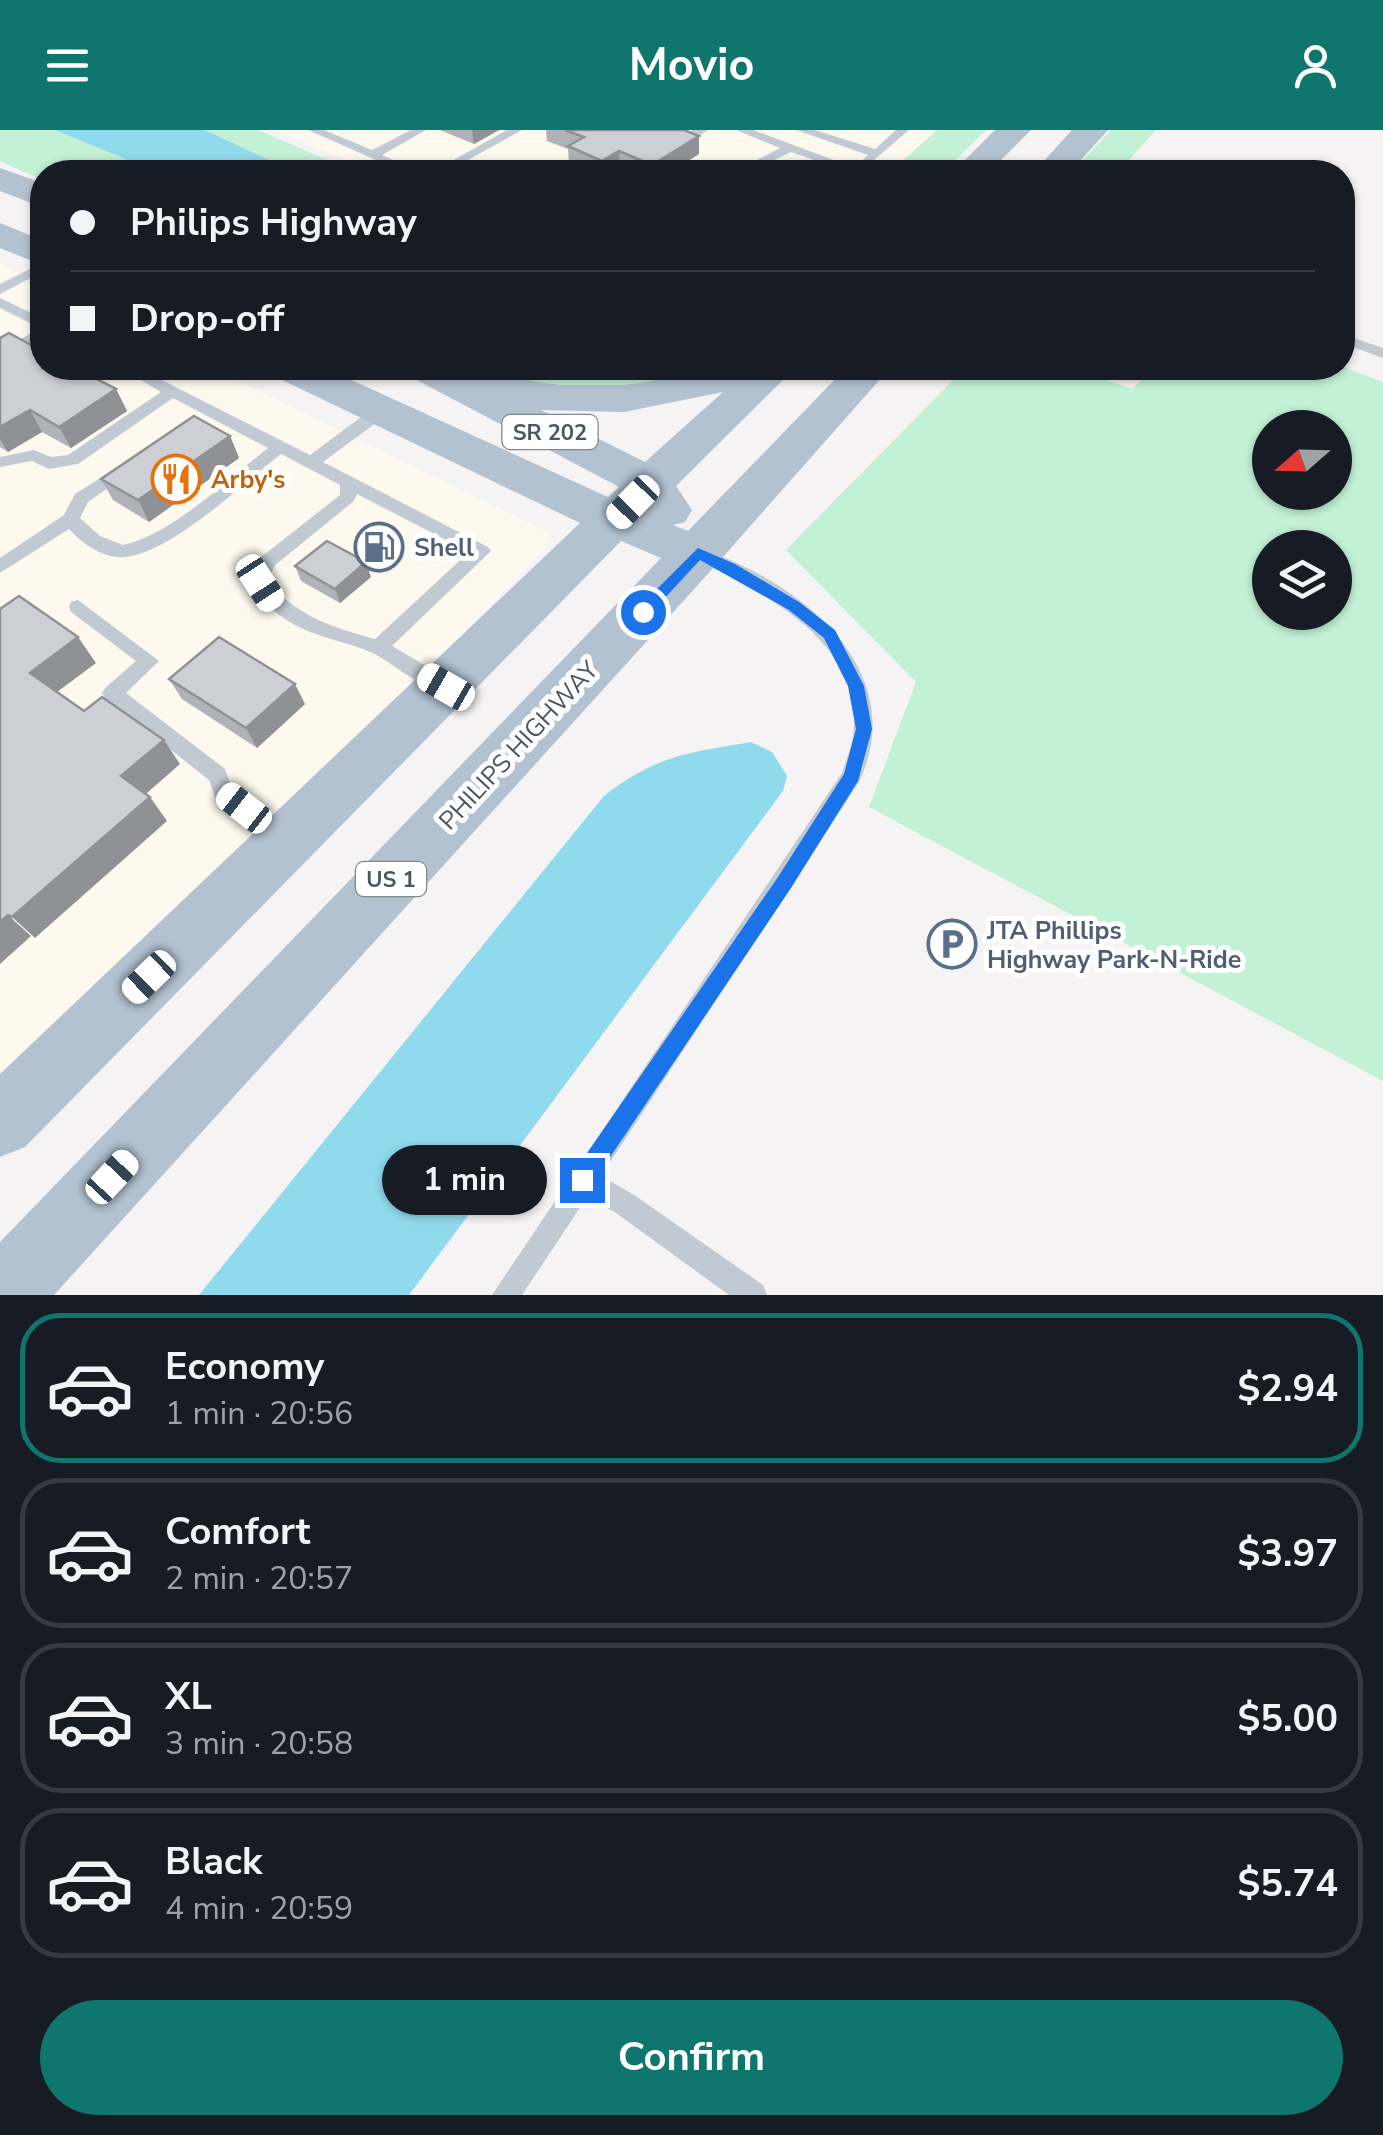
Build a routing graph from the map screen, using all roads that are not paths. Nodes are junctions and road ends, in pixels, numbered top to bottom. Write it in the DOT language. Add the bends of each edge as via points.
graph roads {
  1 [pos="314,130"];
  2 [pos="356,130"];
  3 [pos="420,130"];
  4 [pos="516,130"];
  5 [pos="662,130"];
  6 [pos="702,130"];
  7 [pos="742,130"];
  8 [pos="802,130"];
  9 [pos="903,130"];
  10 [pos="1014,130"];
  11 [pos="1091,130"];
  12 [pos="336,140"];
  13 [pos="791,147"];
  14 [pos="876,154"];
  15 [pos="372,155"];
  16 [pos="384,160"];
  17 [pos="460,160"];
  18 [pos="768,160"];
  19 [pos="825,160"];
  20 [pos="869,160"];
  21 [pos="983,160"];
  22 [pos="1062,160"];
  23 [pos="0,178"];
  24 [pos="30,191"];
  25 [pos="1,236"];
  26 [pos="30,249"];
  27 [pos="30,274"];
  28 [pos="0,290"];
  29 [pos="0,302"];
  30 [pos="30,318"];
  31 [pos="30,339"];
  32 [pos="1355,343"];
  33 [pos="1383,353"];
  34 [pos="0,358"];
  35 [pos="150,380"];
  36 [pos="317,380"];
  37 [pos="449,380"];
  38 [pos="469,380"];
  39 [pos="709,380"];
  40 [pos="761,380"];
  41 [pos="858,380"];
  42 [pos="173,392"];
  43 [pos="382,410"];
  44 [pos="214,412"];
  45 [pos="197,423"];
  46 [pos="280,447"];
  47 [pos="147,456"];
  48 [pos="0,462"];
  49 [pos="311,463"];
  50 [pos="349,483"];
  51 [pos="633,502"];
  52 [pos="71,518"];
  53 [pos="698,554"];
  54 [pos="0,567"];
  55 [pos="78,607"];
  56 [pos="378,647"];
  57 [pos="446,687"];
  58 [pos="287,842"];
  59 [pos="0,1122"];
  60 [pos="582,1180"];
  61 [pos="2,1295"];
  62 [pos="506,1295"];
  63 [pos="753,1295"];
  1 -- 12 [label="lane"];
  2 -- 12 [label="lane"];
  3 -- 15 [label="lane"];
  4 -- 17 [label="lane"];
  5 -- 6 [label="lane" via="686,139"];
  7 -- 13 [label="lane"];
  8 -- 14 [label="lane"];
  9 -- 14 [label="lane"];
  10 -- 21 [label="main road"];
  11 -- 22 [label="main road"];
  12 -- 15 [label="lane"];
  13 -- 18 [label="lane"];
  13 -- 19 [label="lane"];
  14 -- 20 [label="lane"];
  15 -- 16 [label="lane"];
  23 -- 24 [label="main road"];
  25 -- 26 [label="main road"];
  27 -- 28 [label="lane"];
  29 -- 30 [label="lane"];
  31 -- 34 [label="lane"];
  32 -- 33 [label="lane"];
  35 -- 42 [label="lane"];
  36 -- 43 [label="main road, SR 202"];
  37 -- 51 [label="main road, SR 202"];
  38 -- 39 [label="main road" via="543,397 629,399"];
  40 -- 51 [label="main road"];
  41 -- 53 [label="main road, PHILIPS HIGHWAY / US 1"];
  42 -- 44 [label="lane"];
  42 -- 48 [label="lane" via="72,460 49,463 34,455"];
  43 -- 49 [label="lane"];
  43 -- 51 [label="main road, SR 202"];
  44 -- 45 [label="lane"];
  44 -- 46 [label="lane"];
  46 -- 49 [label="lane"];
  46 -- 52 [label="lane" via="137,550 108,548"];
  47 -- 52 [label="lane" via="81,498"];
  49 -- 50 [label="lane"];
  50 -- 56 [label="lane" via="348,497 266,563 260,583 276,607"];
  50 -- 56 [label="lane" via="482,551"];
  51 -- 53 [label="main road, SR 202"];
  51 -- 57 [label="main road"];
  52 -- 54 [label="lane"];
  53 -- 60 [label="lane" via="794,606 829,634 856,686 864,729 852,776"];
  53 -- 61 [label="main road, PHILIPS HIGHWAY / US 1"];
  55 -- 58 [label="lane" via="149,661 112,694 218,775 222,791"];
  56 -- 57 [label="lane"];
  57 -- 58 [label="main road"];
  58 -- 59 [label="main road"];
  60 -- 62 [label="lane"];
  60 -- 63 [label="lane"];
}
